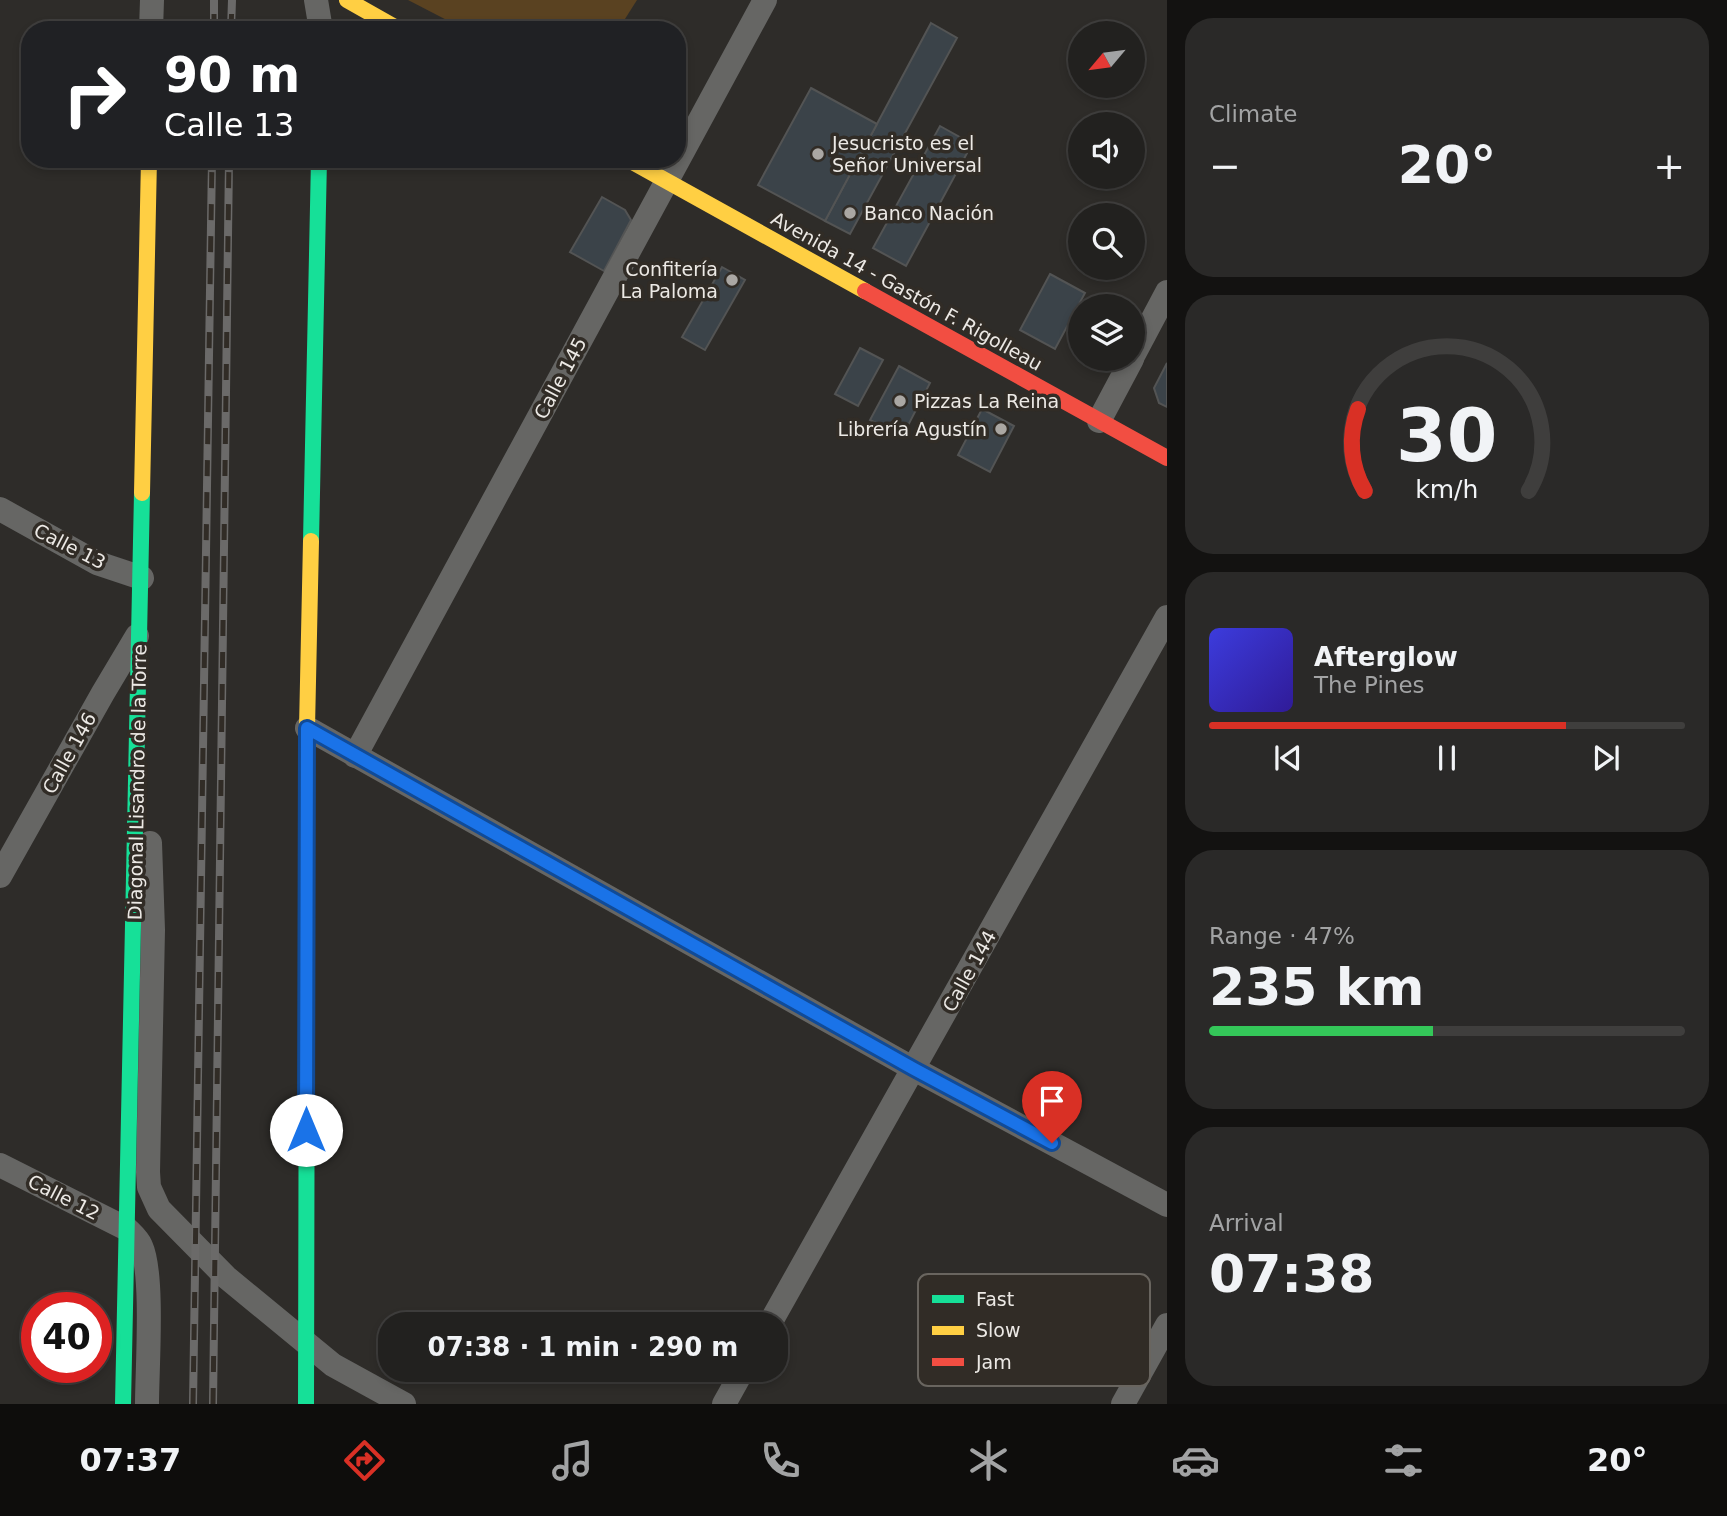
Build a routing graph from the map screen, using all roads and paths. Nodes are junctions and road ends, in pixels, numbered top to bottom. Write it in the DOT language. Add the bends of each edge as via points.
graph roads {
  1 [pos="152,0"];
  2 [pos="316,0"];
  3 [pos="347,0"];
  4 [pos="765,0"];
  5 [pos="151,21"];
  6 [pos="320,21"];
  7 [pos="384,21"];
  8 [pos="686,144"];
  9 [pos="149,168"];
  10 [pos="319,168"];
  11 [pos="643,168"];
  12 [pos="673,168"];
  13 [pos="666,181"];
  14 [pos="1167,292"];
  15 [pos="1145,333"];
  16 [pos="1125,371"];
  17 [pos="1099,421"];
  18 [pos="1167,458"];
  19 [pos="0,509"];
  20 [pos="142,578"];
  21 [pos="1167,617"];
  22 [pos="140,633"];
  23 [pos="307,728"];
  24 [pos="355,756"];
  25 [pos="0,876"];
  26 [pos="914,1069"];
  27 [pos="0,1165"];
  28 [pos="1167,1205"];
  29 [pos="127,1229"];
  30 [pos="776,1312"];
  31 [pos="1167,1325"];
  32 [pos="306,1344"];
  33 [pos="1150,1356"];
  34 [pos="736,1382"];
  35 [pos="1133,1386"];
  36 [pos="123,1404"];
  37 [pos="146,1404"];
  38 [pos="306,1404"];
  39 [pos="404,1404"];
  40 [pos="724,1404"];
  41 [pos="1123,1404"];
  1 -- 5 [label="street"];
  2 -- 6 [label="street"];
  3 -- 7 [label="street"];
  4 -- 8 [label="street, Calle 145"];
  9 -- 20 [label="street, Diagonal Lisandro de la Torre"];
  10 -- 23 [label="street"];
  11 -- 13 [label="street, Avenida 14 - Gastón F. Rigolleau"];
  12 -- 13 [label="street, Calle 145"];
  13 -- 17 [label="street, Avenida 14 - Gastón F. Rigolleau"];
  13 -- 24 [label="street, Calle 145"];
  14 -- 15 [label="street"];
  16 -- 17 [label="street"];
  17 -- 18 [label="street, Avenida 14 - Gastón F. Rigolleau"];
  19 -- 20 [label="street, Calle 13" via="97,563"];
  20 -- 22 [label="street, Diagonal Lisandro de la Torre"];
  21 -- 26 [label="street, Calle 144"];
  22 -- 25 [label="street, Calle 146"];
  22 -- 29 [label="street, Diagonal Lisandro de la Torre"];
  22 -- 32 [label="street" via="153,909 149,1187 159,1209 177,1229"];
  23 -- 24 [label="street"];
  23 -- 32 [label="street"];
  24 -- 26 [label="street"];
  26 -- 28 [label="street"];
  26 -- 30 [label="street, Calle 144"];
  27 -- 29 [label="street, Calle 12"];
  29 -- 36 [label="street, Diagonal Lisandro de la Torre"];
  29 -- 37 [label="street" via="142,1248 145,1265"];
  31 -- 33 [label="street"];
  32 -- 38 [label="street"];
  32 -- 39 [label="street" via="333,1365"];
  34 -- 40 [label="street"];
  35 -- 41 [label="street"];
}
